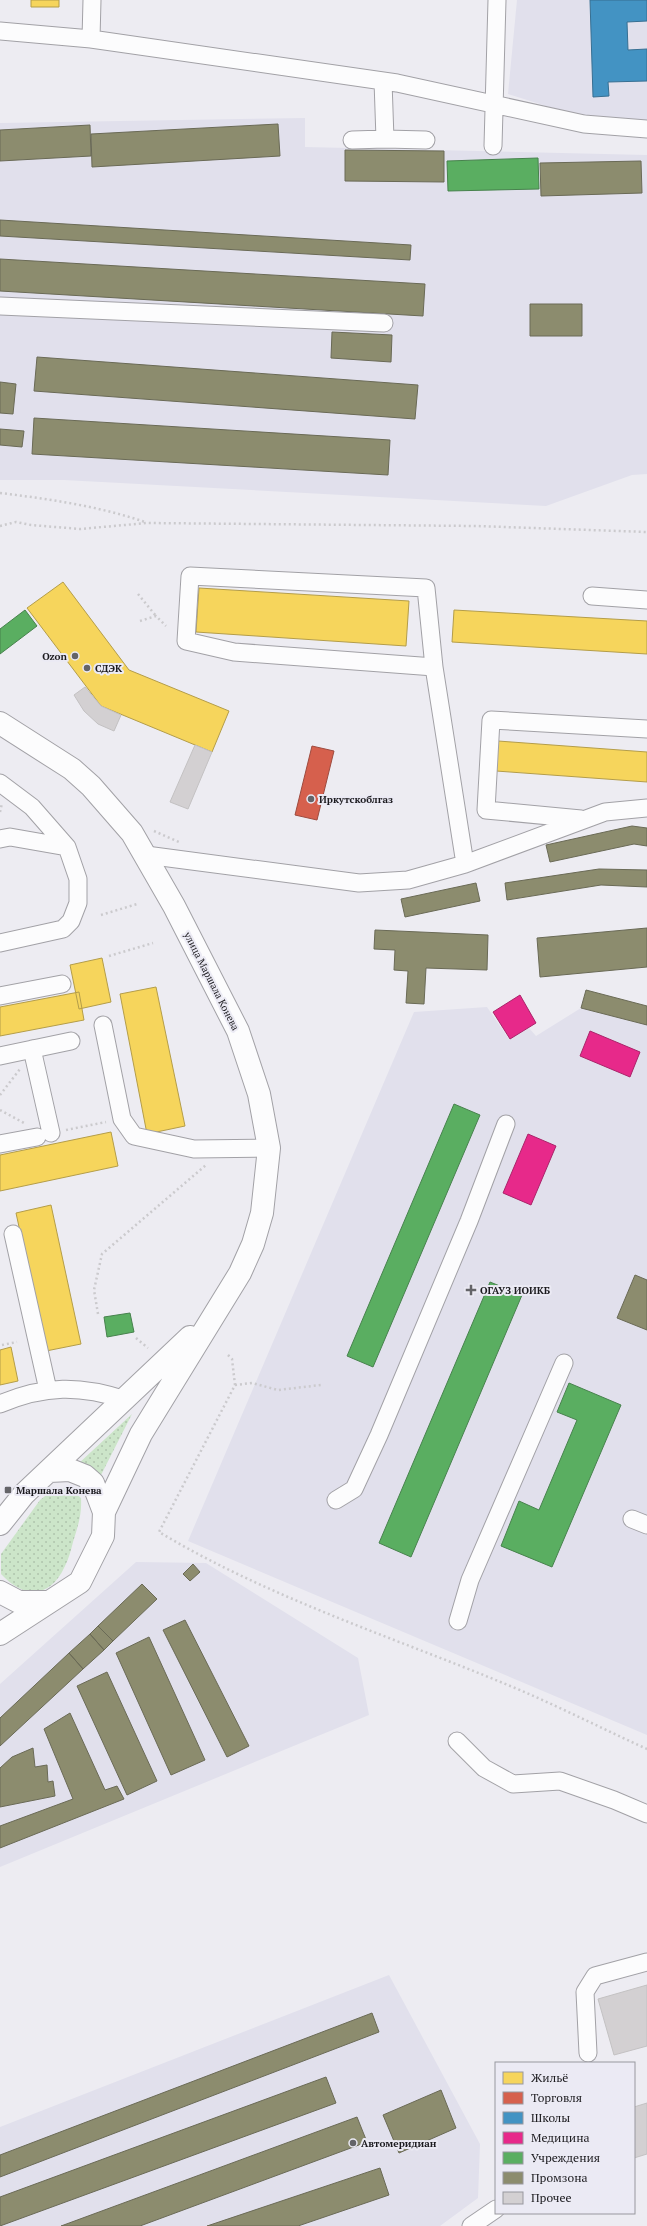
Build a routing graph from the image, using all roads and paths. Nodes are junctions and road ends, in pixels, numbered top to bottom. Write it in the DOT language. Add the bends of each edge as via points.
graph roads {
  1 [pos="92,0"];
  2 [pos="498,0"];
  3 [pos="0,31"];
  4 [pos="91,39"];
  5 [pos="383,81"];
  6 [pos="494,104"];
  7 [pos="647,129"];
  8 [pos="385,139"];
  9 [pos="352,140"];
  10 [pos="426,140"];
  11 [pos="493,146"];
  12 [pos="0,306"];
  13 [pos="384,323"];
  14 [pos="0,493"];
  15 [pos="147,523"];
  16 [pos="0,526"];
  17 [pos="647,532"];
  18 [pos="138,594"];
  19 [pos="592,596"];
  20 [pos="647,600"];
  21 [pos="156,616"];
  22 [pos="140,621"];
  23 [pos="166,626"];
  24 [pos="434,667"];
  25 [pos="0,724"];
  26 [pos="647,730"];
  27 [pos="0,783"];
  28 [pos="9,805"];
  29 [pos="647,808"];
  30 [pos="0,812"];
  31 [pos="585,819"];
  32 [pos="0,839"];
  33 [pos="67,847"];
  34 [pos="146,855"];
  35 [pos="465,864"];
  36 [pos="137,904"];
  37 [pos="101,915"];
  38 [pos="0,943"];
  39 [pos="153,943"];
  40 [pos="109,956"];
  41 [pos="62,984"];
  42 [pos="0,996"];
  43 [pos="103,1025"];
  44 [pos="71,1041"];
  45 [pos="32,1049"];
  46 [pos="0,1056"];
  47 [pos="22,1066"];
  48 [pos="0,1096"];
  49 [pos="0,1110"];
  50 [pos="92,1124"];
  51 [pos="506,1124"];
  52 [pos="39,1132"];
  53 [pos="0,1144"];
  54 [pos="226,1148"];
  55 [pos="269,1148"];
  56 [pos="14,1234"];
  57 [pos="221,1302"];
  58 [pos="98,1314"];
  59 [pos="136,1338"];
  60 [pos="17,1342"];
  61 [pos="2,1344"];
  62 [pos="148,1348"];
  63 [pos="228,1355"];
  64 [pos="564,1364"];
  65 [pos="235,1385"];
  66 [pos="321,1385"];
  67 [pos="48,1390"];
  68 [pos="126,1400"];
  69 [pos="0,1404"];
  70 [pos="49,1471"];
  71 [pos="336,1500"];
  72 [pos="104,1512"];
  73 [pos="0,1524"];
  74 [pos="0,1592"];
  75 [pos="46,1602"];
  76 [pos="458,1621"];
  77 [pos="0,1634"];
  78 [pos="457,1742"];
  79 [pos="647,1749"];
  80 [pos="647,1814"];
  81 [pos="647,1962"];
  82 [pos="588,2053"];
  83 [pos="495,2210"];
  84 [pos="471,2226"];
  1 -- 4 [label="street"];
  2 -- 6 [label="street"];
  3 -- 4 [label="street"];
  4 -- 5 [label="street"];
  5 -- 6 [label="street"];
  5 -- 8 [label="street"];
  6 -- 7 [label="street" via="584,124"];
  6 -- 11 [label="street"];
  8 -- 9 [label="street"];
  8 -- 10 [label="street"];
  12 -- 13 [label="street"];
  14 -- 15 [label="path" via="119,513"];
  15 -- 16 [label="path" via="80,529 31,526 16,522"];
  15 -- 17 [label="path" via="476,526"];
  18 -- 21 [label="path"];
  19 -- 20 [label="street"];
  21 -- 22 [label="path"];
  21 -- 23 [label="path"];
  24 -- 24 [label="street" via="426,588 190,576 186,641 234,652"];
  24 -- 35 [label="street"];
  25 -- 34 [label="main road, улица Маршала Конева" via="44,749 91,786 132,833"];
  26 -- 31 [label="street" via="490,720 486,810"];
  27 -- 33 [label="street" via="32,807"];
  28 -- 30 [label="path" via="2,801"];
  29 -- 31 [label="street" via="605,812"];
  31 -- 35 [label="street"];
  32 -- 33 [label="street" via="10,837"];
  33 -- 38 [label="street" via="78,880 78,903 71,921 63,929"];
  34 -- 35 [label="street" via="359,883 408,880"];
  34 -- 55 [label="main road, улица Маршала Конева" via="238,1031 259,1094"];
  36 -- 37 [label="path"];
  39 -- 40 [label="path"];
  41 -- 42 [label="street"];
  43 -- 54 [label="street" via="122,1119 134,1136 194,1149"];
  44 -- 45 [label="street"];
  45 -- 46 [label="street"];
  45 -- 52 [label="street"];
  47 -- 48 [label="path"];
  49 -- 52 [label="path"];
  50 -- 52 [label="path"];
  51 -- 71 [label="street" via="469,1221 379,1435 354,1489"];
  52 -- 53 [label="street"];
  54 -- 55 [label="street"];
  54 -- 58 [label="path" via="102,1254 94,1290"];
  55 -- 57 [label="main road, улица Маршала Конева" via="262,1213 253,1244 240,1273"];
  56 -- 67 [label="street"];
  57 -- 68 [label="main road" via="198,1329"];
  57 -- 72 [label="main road" via="141,1434"];
  59 -- 62 [label="path"];
  60 -- 61 [label="path"];
  63 -- 65 [label="path" via="232,1359"];
  64 -- 76 [label="street" via="470,1580"];
  65 -- 66 [label="path" via="252,1383 278,1390"];
  65 -- 79 [label="path" via="159,1532 212,1563 294,1600 516,1688"];
  67 -- 68 [label="street" via="81,1389"];
  67 -- 69 [label="street"];
  68 -- 70 [label="main road"];
  70 -- 72 [label="main road" via="70,1470 85,1476 93,1483"];
  70 -- 73 [label="main road" via="24,1494"];
  72 -- 75 [label="main road" via="103,1536 80,1582"];
  74 -- 75 [label="main road" via="18,1602"];
  75 -- 77 [label="main road"];
  78 -- 80 [label="street" via="484,1768 513,1784 560,1781"];
  81 -- 82 [label="street" via="595,1976 585,1992"];
  83 -- 84 [label="street"];
}
